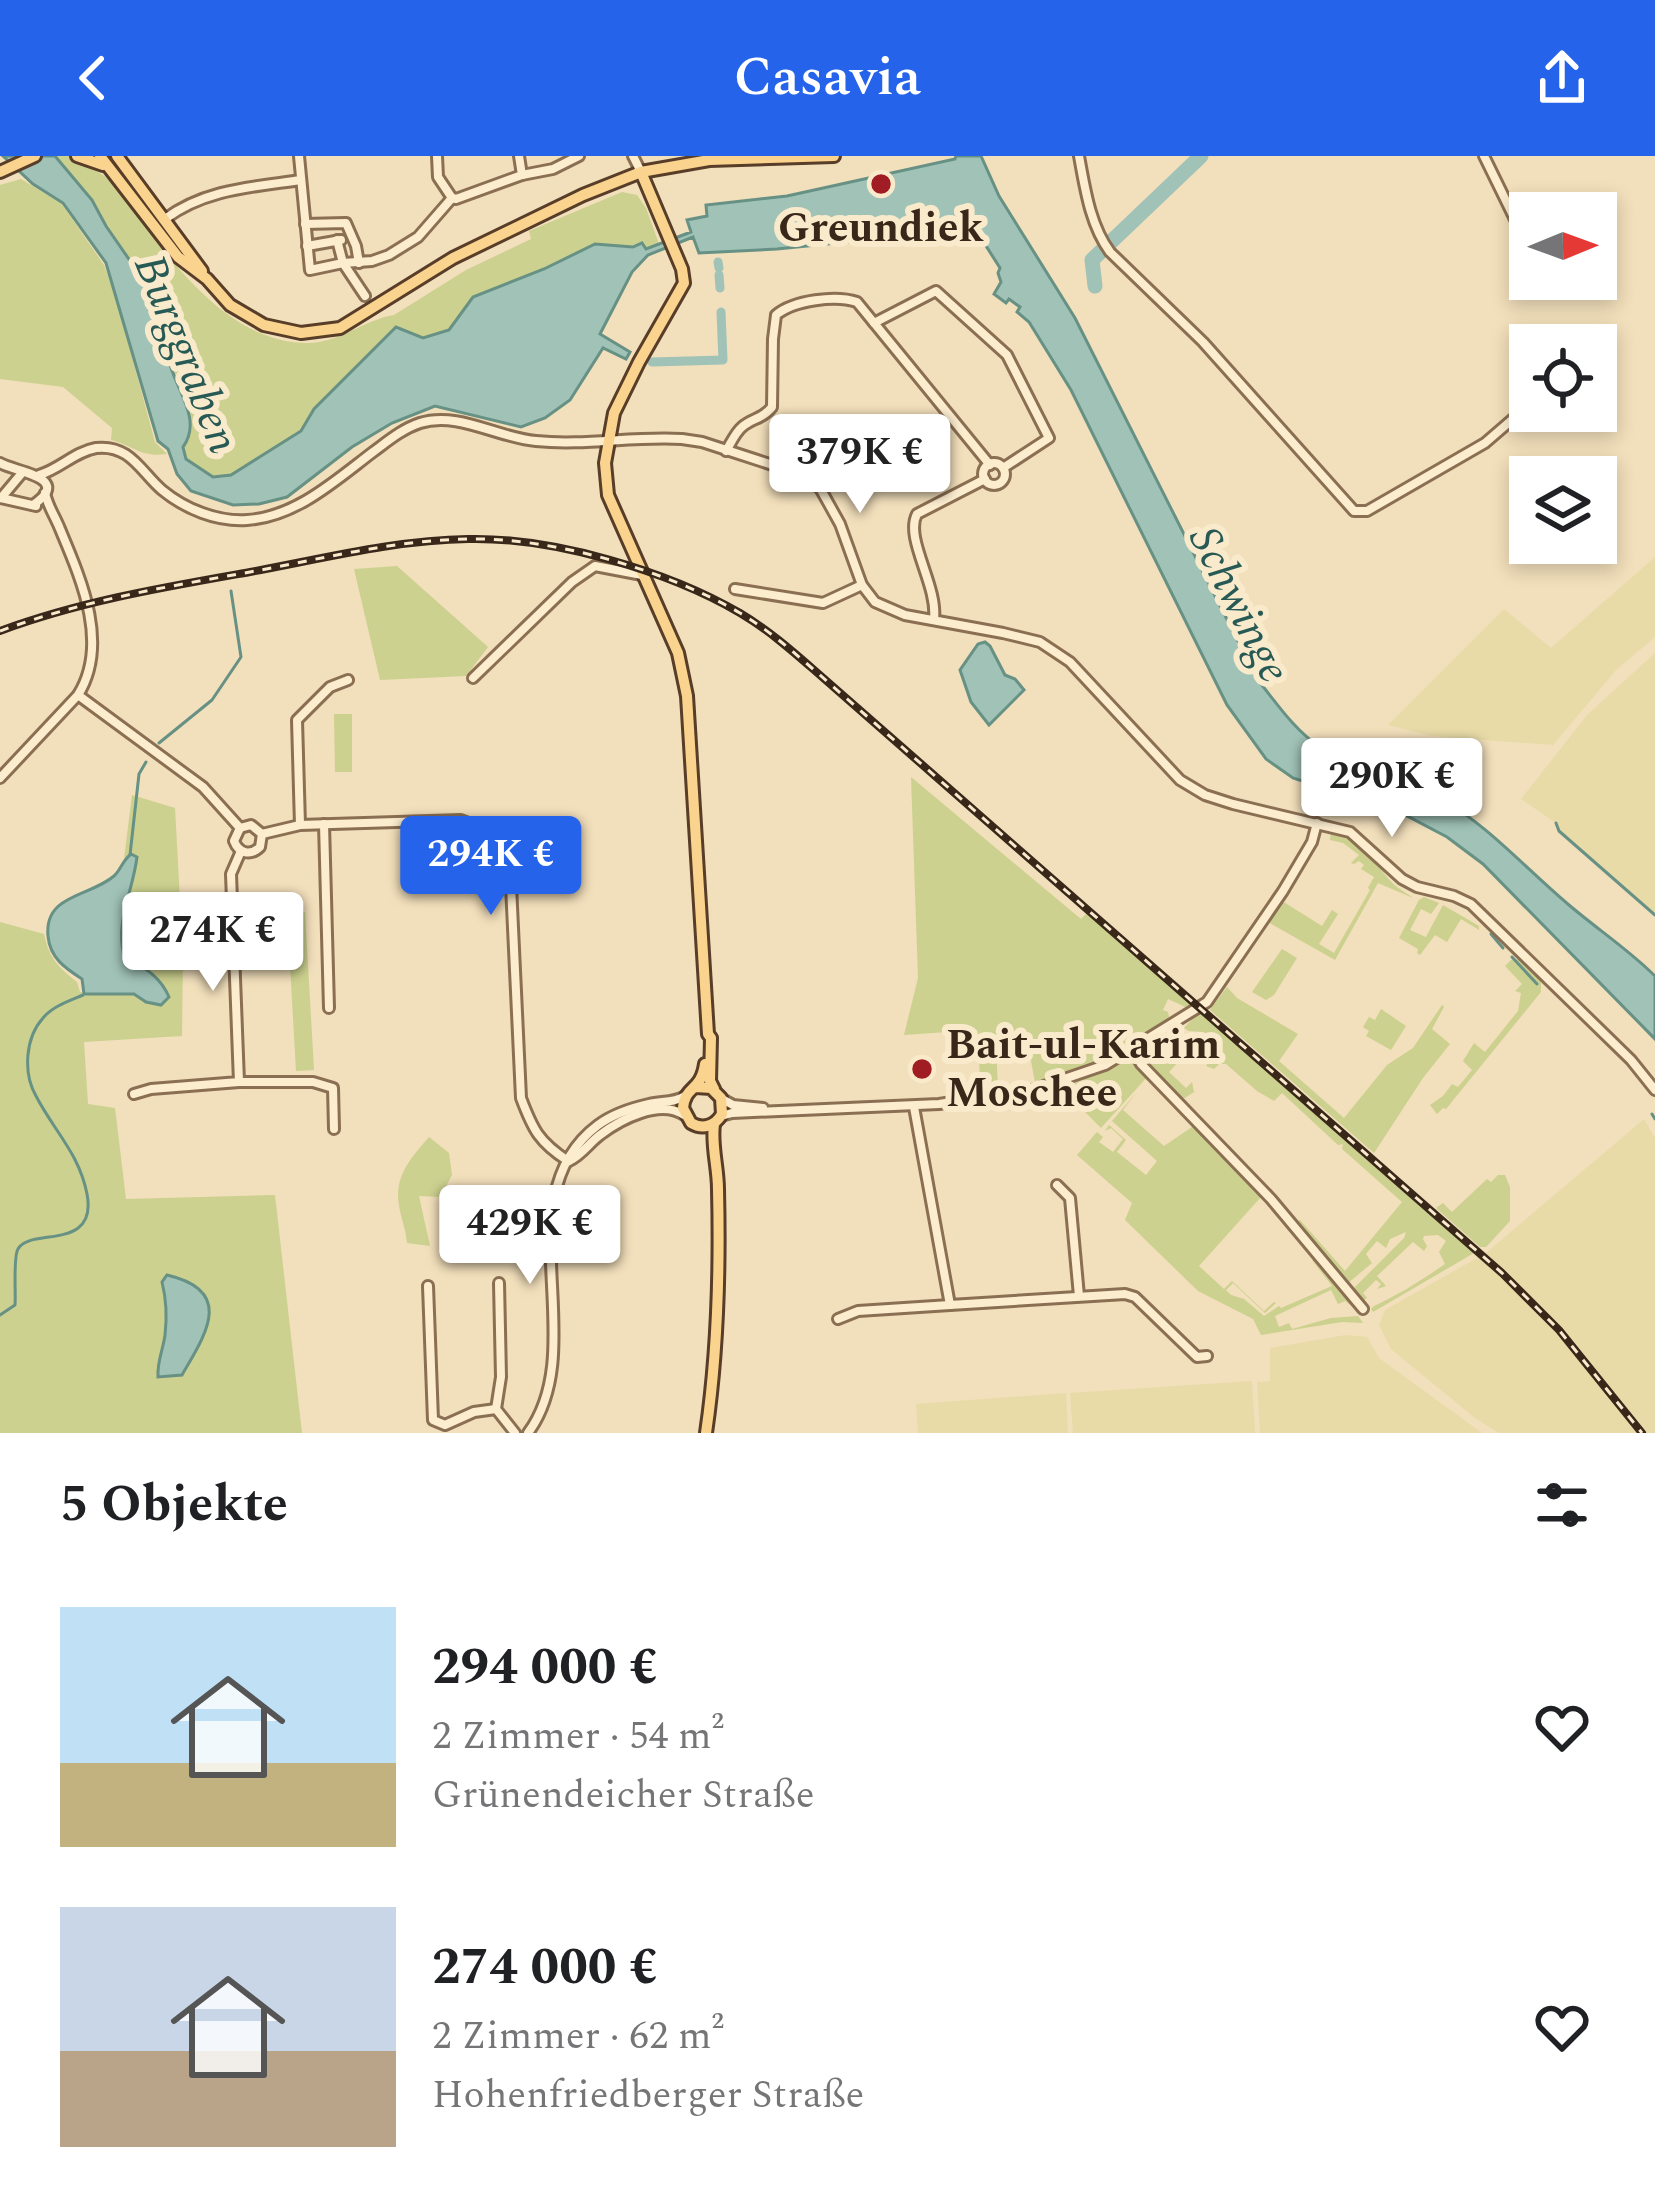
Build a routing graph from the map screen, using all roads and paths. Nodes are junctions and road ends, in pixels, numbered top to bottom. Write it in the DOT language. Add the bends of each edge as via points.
graph roads {
  1 [pos="117,156"];
  2 [pos="299,156"];
  3 [pos="437,156"];
  4 [pos="519,156"];
  5 [pos="579,156"];
  6 [pos="634,156"];
  7 [pos="834,156"];
  8 [pos="1079,156"];
  9 [pos="1484,156"];
  10 [pos="36,157"];
  11 [pos="80,157"];
  12 [pos="731,158"];
  13 [pos="103,161"];
  14 [pos="0,172"];
  15 [pos="641,172"];
  16 [pos="522,175"];
  17 [pos="301,181"];
  18 [pos="452,198"];
  19 [pos="1509,207"];
  20 [pos="159,223"];
  21 [pos="305,224"];
  22 [pos="353,238"];
  23 [pos="337,240"];
  24 [pos="307,247"];
  25 [pos="343,262"];
  26 [pos="359,263"];
  27 [pos="365,296"];
  28 [pos="874,323"];
  29 [pos="1509,422"];
  30 [pos="608,440"];
  31 [pos="726,451"];
  32 [pos="990,465"];
  33 [pos="4,466"];
  34 [pos="1003,468"];
  35 [pos="53,471"];
  36 [pos="24,472"];
  37 [pos="39,475"];
  38 [pos="985,479"];
  39 [pos="13,483"];
  40 [pos="45,490"];
  41 [pos="0,498"];
  42 [pos="19,502"];
  43 [pos="33,505"];
  44 [pos="49,509"];
  45 [pos="644,575"];
  46 [pos="862,585"];
  47 [pos="735,589"];
  48 [pos="934,620"];
  49 [pos="473,678"];
  50 [pos="349,680"];
  51 [pos="78,695"];
  52 [pos="0,778"];
  53 [pos="1317,823"];
  54 [pos="300,824"];
  55 [pos="324,824"];
  56 [pos="239,828"];
  57 [pos="262,834"];
  58 [pos="241,851"];
  59 [pos="329,1008"];
  60 [pos="708,1034"];
  61 [pos="1132,1049"];
  62 [pos="239,1082"];
  63 [pos="696,1087"];
  64 [pos="1655,1090"];
  65 [pos="134,1094"];
  66 [pos="718,1094"];
  67 [pos="685,1096"];
  68 [pos="914,1106"];
  69 [pos="782,1110"];
  70 [pos="684,1114"];
  71 [pos="717,1120"];
  72 [pos="700,1126"];
  73 [pos="334,1129"];
  74 [pos="568,1161"];
  75 [pos="1057,1185"];
  76 [pos="717,1213"];
  77 [pos="499,1283"];
  78 [pos="428,1286"];
  79 [pos="1079,1296"];
  80 [pos="950,1305"];
  81 [pos="1363,1310"];
  82 [pos="838,1318"];
  83 [pos="1207,1355"];
  84 [pos="496,1409"];
  85 [pos="515,1433"];
  86 [pos="528,1433"];
  87 [pos="706,1433"];
  1 -- 20 [label="main road"];
  2 -- 17 [label="street"];
  3 -- 18 [label="street" via="438,178"];
  4 -- 16 [label="street"];
  5 -- 16 [label="street"];
  6 -- 15 [label="street"];
  7 -- 12 [label="main road"];
  8 -- 29 [label="street" via="1110,252 1354,511 1367,511"];
  9 -- 19 [label="street"];
  10 -- 14 [label="main road"];
  11 -- 13 [label="main road"];
  12 -- 15 [label="main road"];
  13 -- 20 [label="main road"];
  15 -- 20 [label="main road" via="469,250 335,330 290,332 256,322 178,257"];
  15 -- 30 [label="main road" via="685,278 614,413"];
  16 -- 18 [label="street"];
  17 -- 20 [label="street" via="210,194"];
  17 -- 21 [label="street"];
  18 -- 26 [label="street" via="410,243"];
  21 -- 22 [label="street" via="346,223"];
  21 -- 24 [label="street"];
  22 -- 23 [label="street"];
  22 -- 26 [label="street"];
  23 -- 24 [label="street"];
  23 -- 25 [label="street"];
  24 -- 25 [label="street" via="310,270"];
  25 -- 26 [label="street"];
  25 -- 27 [label="street"];
  28 -- 31 [label="street" via="851,299 781,309 772,407 738,430"];
  28 -- 32 [label="street"];
  28 -- 34 [label="street" via="936,291 1006,355 1049,438"];
  30 -- 31 [label="street" via="682,439"];
  30 -- 35 [label="street" via="531,441 449,420 423,422 308,500 269,518 239,520 185,505 117,450 77,454"];
  30 -- 45 [label="main road" via="608,495"];
  31 -- 46 [label="street" via="820,488"];
  32 -- 34 [label="street"];
  32 -- 38 [label="street"];
  33 -- 36 [label="street"];
  33 -- 39 [label="street"];
  34 -- 38 [label="street" via="1001,483"];
  35 -- 37 [label="street"];
  35 -- 40 [label="street"];
  36 -- 37 [label="street"];
  36 -- 39 [label="street"];
  37 -- 40 [label="street"];
  38 -- 48 [label="street" via="912,522"];
  39 -- 41 [label="street"];
  39 -- 42 [label="street"];
  40 -- 43 [label="street"];
  40 -- 44 [label="street"];
  41 -- 42 [label="street"];
  42 -- 43 [label="street"];
  43 -- 44 [label="street"];
  44 -- 51 [label="street" via="92,628"];
  45 -- 49 [label="street" via="595,566"];
  45 -- 60 [label="main road" via="687,696"];
  46 -- 47 [label="street" via="823,603"];
  46 -- 48 [label="street" via="890,610"];
  48 -- 53 [label="street" via="1040,642 1070,662 1180,781 1233,804"];
  50 -- 54 [label="street" via="330,687 297,720"];
  51 -- 52 [label="street"];
  51 -- 56 [label="street" via="203,787"];
  53 -- 61 [label="street" via="1283,891 1210,998"];
  53 -- 64 [label="street" via="1353,833 1407,882 1483,913"];
  54 -- 55 [label="street"];
  54 -- 57 [label="street"];
  55 -- 59 [label="street"];
  55 -- 74 [label="street" via="461,820 504,847 521,1098 534,1130"];
  56 -- 57 [label="street" via="250,824"];
  56 -- 58 [label="street" via="234,841"];
  57 -- 58 [label="street" via="257,850"];
  58 -- 62 [label="street" via="231,874"];
  60 -- 63 [label="main road"];
  60 -- 66 [label="main road"];
  61 -- 68 [label="street" via="1040,1088"];
  61 -- 81 [label="street"];
  62 -- 65 [label="street"];
  62 -- 73 [label="street" via="332,1088"];
  63 -- 66 [label="main road"];
  63 -- 67 [label="main road"];
  66 -- 69 [label="street" via="731,1105"];
  66 -- 71 [label="main road"];
  67 -- 70 [label="main road"];
  67 -- 74 [label="street" via="611,1117"];
  68 -- 69 [label="street"];
  68 -- 80 [label="street"];
  69 -- 71 [label="street"];
  70 -- 72 [label="main road"];
  70 -- 74 [label="street" via="639,1114"];
  71 -- 72 [label="main road"];
  71 -- 76 [label="main road"];
  72 -- 76 [label="main road"];
  74 -- 86 [label="street" via="552,1198 552,1375"];
  75 -- 79 [label="street" via="1070,1198"];
  76 -- 87 [label="main road" via="719,1323"];
  77 -- 84 [label="street"];
  78 -- 84 [label="street" via="433,1420 445,1425"];
  79 -- 80 [label="street"];
  79 -- 83 [label="street" via="1135,1297 1197,1357"];
  80 -- 82 [label="street"];
  84 -- 85 [label="street"];
}
